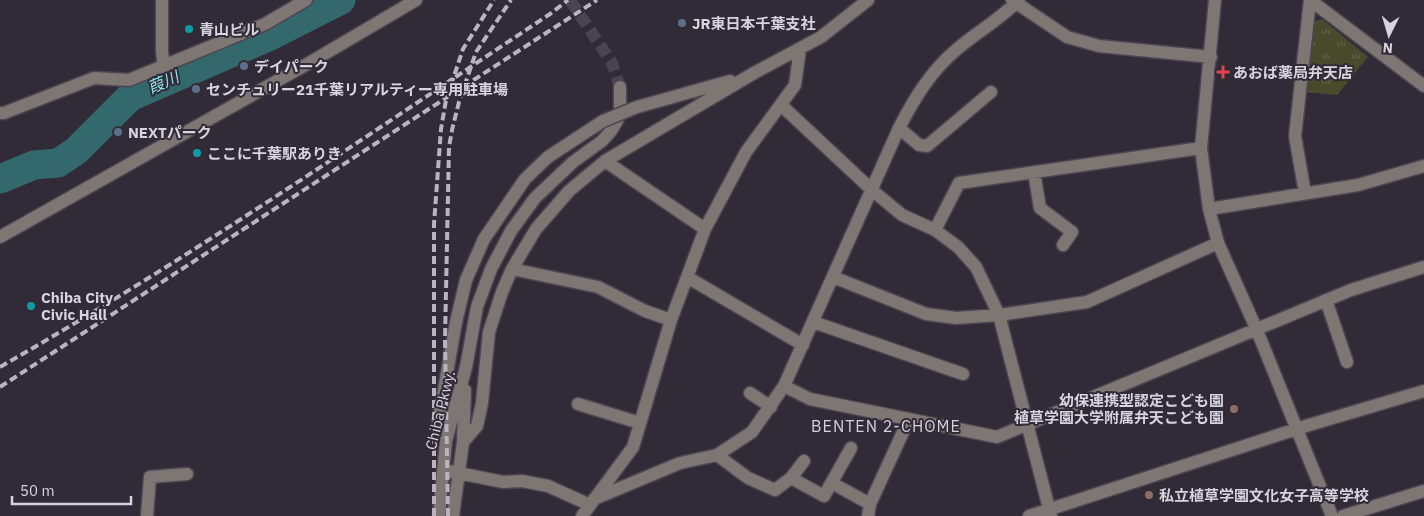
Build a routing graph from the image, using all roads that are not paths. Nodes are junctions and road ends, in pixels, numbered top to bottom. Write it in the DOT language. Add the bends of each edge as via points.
graph roads {
  1 [pos="162,0"];
  2 [pos="306,0"];
  3 [pos="416,0"];
  4 [pos="868,0"];
  5 [pos="1215,0"];
  6 [pos="1016,1"];
  7 [pos="800,49"];
  8 [pos="1211,57"];
  9 [pos="164,67"];
  10 [pos="754,73"];
  11 [pos="1424,86"];
  12 [pos="620,87"];
  13 [pos="991,92"];
  14 [pos="781,105"];
  15 [pos="0,113"];
  16 [pos="898,128"];
  17 [pos="1201,148"];
  18 [pos="605,161"];
  19 [pos="1424,166"];
  20 [pos="1034,172"];
  21 [pos="872,190"];
  22 [pos="1305,194"];
  23 [pos="1209,209"];
  24 [pos="705,229"];
  25 [pos="935,230"];
  26 [pos="0,237"];
  27 [pos="1218,243"];
  28 [pos="1063,245"];
  29 [pos="1424,267"];
  30 [pos="512,268"];
  31 [pos="687,277"];
  32 [pos="833,277"];
  33 [pos="1326,300"];
  34 [pos="999,315"];
  35 [pos="671,320"];
  36 [pos="813,322"];
  37 [pos="1256,328"];
  38 [pos="803,345"];
  39 [pos="1347,362"];
  40 [pos="466,367"];
  41 [pos="962,374"];
  42 [pos="784,386"];
  43 [pos="1424,391"];
  44 [pos="750,393"];
  45 [pos="578,404"];
  46 [pos="771,406"];
  47 [pos="909,418"];
  48 [pos="640,423"];
  49 [pos="1028,426"];
  50 [pos="1297,430"];
  51 [pos="446,441"];
  52 [pos="463,442"];
  53 [pos="852,448"];
  54 [pos="717,455"];
  55 [pos="804,461"];
  56 [pos="444,470"];
  57 [pos="459,473"];
  58 [pos="187,474"];
  59 [pos="791,478"];
  60 [pos="832,483"];
  61 [pos="1424,491"];
  62 [pos="589,507"];
  63 [pos="869,510"];
  64 [pos="1050,513"];
  65 [pos="148,516"];
  66 [pos="439,516"];
  67 [pos="453,516"];
  68 [pos="1029,516"];
  69 [pos="1332,516"];
  70 [pos="1343,516"];
  1 -- 9 [label="street"];
  2 -- 9 [label="street" via="264,24"];
  3 -- 26 [label="street"];
  4 -- 7 [label="street"];
  5 -- 8 [label="street"];
  6 -- 8 [label="street" via="1067,37 1082,43"];
  6 -- 16 [label="street" via="1003,16 955,50 935,71 914,98"];
  7 -- 10 [label="street"];
  7 -- 14 [label="street" via="795,85"];
  8 -- 17 [label="street"];
  9 -- 15 [label="street" via="129,80 94,78"];
  10 -- 18 [label="street"];
  10 -- 51 [label="street, bridge" via="675,95 602,121 548,156 525,179 484,239 466,280 438,424"];
  11 -- 22 [label="street" via="1310,0 1295,136"];
  12 -- 40 [label="street" via="620,109 611,131 535,198 511,231 491,269 477,307"];
  13 -- 16 [label="street" via="928,146 919,145"];
  14 -- 21 [label="street"];
  14 -- 24 [label="street" via="746,152"];
  16 -- 21 [label="street"];
  17 -- 20 [label="street"];
  17 -- 23 [label="street"];
  18 -- 24 [label="street"];
  18 -- 30 [label="street" via="569,191 536,229"];
  19 -- 22 [label="street" via="1358,185"];
  20 -- 25 [label="street" via="959,183"];
  20 -- 28 [label="street" via="1040,208 1072,232"];
  21 -- 25 [label="street" via="902,215"];
  21 -- 32 [label="street"];
  22 -- 23 [label="street"];
  23 -- 27 [label="street"];
  24 -- 31 [label="street"];
  25 -- 34 [label="street" via="976,266"];
  27 -- 34 [label="street" via="1088,302"];
  27 -- 37 [label="street"];
  29 -- 33 [label="street"];
  30 -- 35 [label="street" via="598,287 645,311"];
  30 -- 52 [label="street" via="489,332 477,426"];
  31 -- 35 [label="street"];
  31 -- 38 [label="street"];
  32 -- 34 [label="street" via="926,314 956,318"];
  32 -- 36 [label="street"];
  33 -- 37 [label="street"];
  33 -- 39 [label="street"];
  34 -- 49 [label="street"];
  35 -- 48 [label="street"];
  36 -- 38 [label="street"];
  36 -- 41 [label="street"];
  37 -- 49 [label="street"];
  37 -- 50 [label="street"];
  38 -- 42 [label="street"];
  40 -- 51 [label="street, Chiba Pkwy."];
  40 -- 52 [label="street, Chiba Pkwy."];
  42 -- 46 [label="street"];
  42 -- 47 [label="street" via="810,399"];
  43 -- 50 [label="street"];
  44 -- 46 [label="street"];
  45 -- 48 [label="street"];
  46 -- 54 [label="street" via="752,432"];
  47 -- 49 [label="street" via="997,437"];
  47 -- 63 [label="street"];
  48 -- 62 [label="street" via="633,447"];
  49 -- 64 [label="street"];
  50 -- 64 [label="street"];
  50 -- 69 [label="street"];
  51 -- 56 [label="street, Chiba Pkwy."];
  52 -- 57 [label="street, Chiba Pkwy."];
  53 -- 60 [label="street"];
  54 -- 59 [label="street" via="748,478 776,490"];
  54 -- 62 [label="street" via="680,463"];
  55 -- 59 [label="street"];
  56 -- 57 [label="street"];
  56 -- 66 [label="street, Chiba Pkwy."];
  57 -- 62 [label="street" via="503,482 522,481 548,486"];
  57 -- 67 [label="street, Chiba Pkwy."];
  58 -- 65 [label="street" via="150,477"];
  59 -- 60 [label="street" via="824,496"];
  60 -- 63 [label="street"];
  61 -- 70 [label="street"];
  64 -- 68 [label="street"];
}
